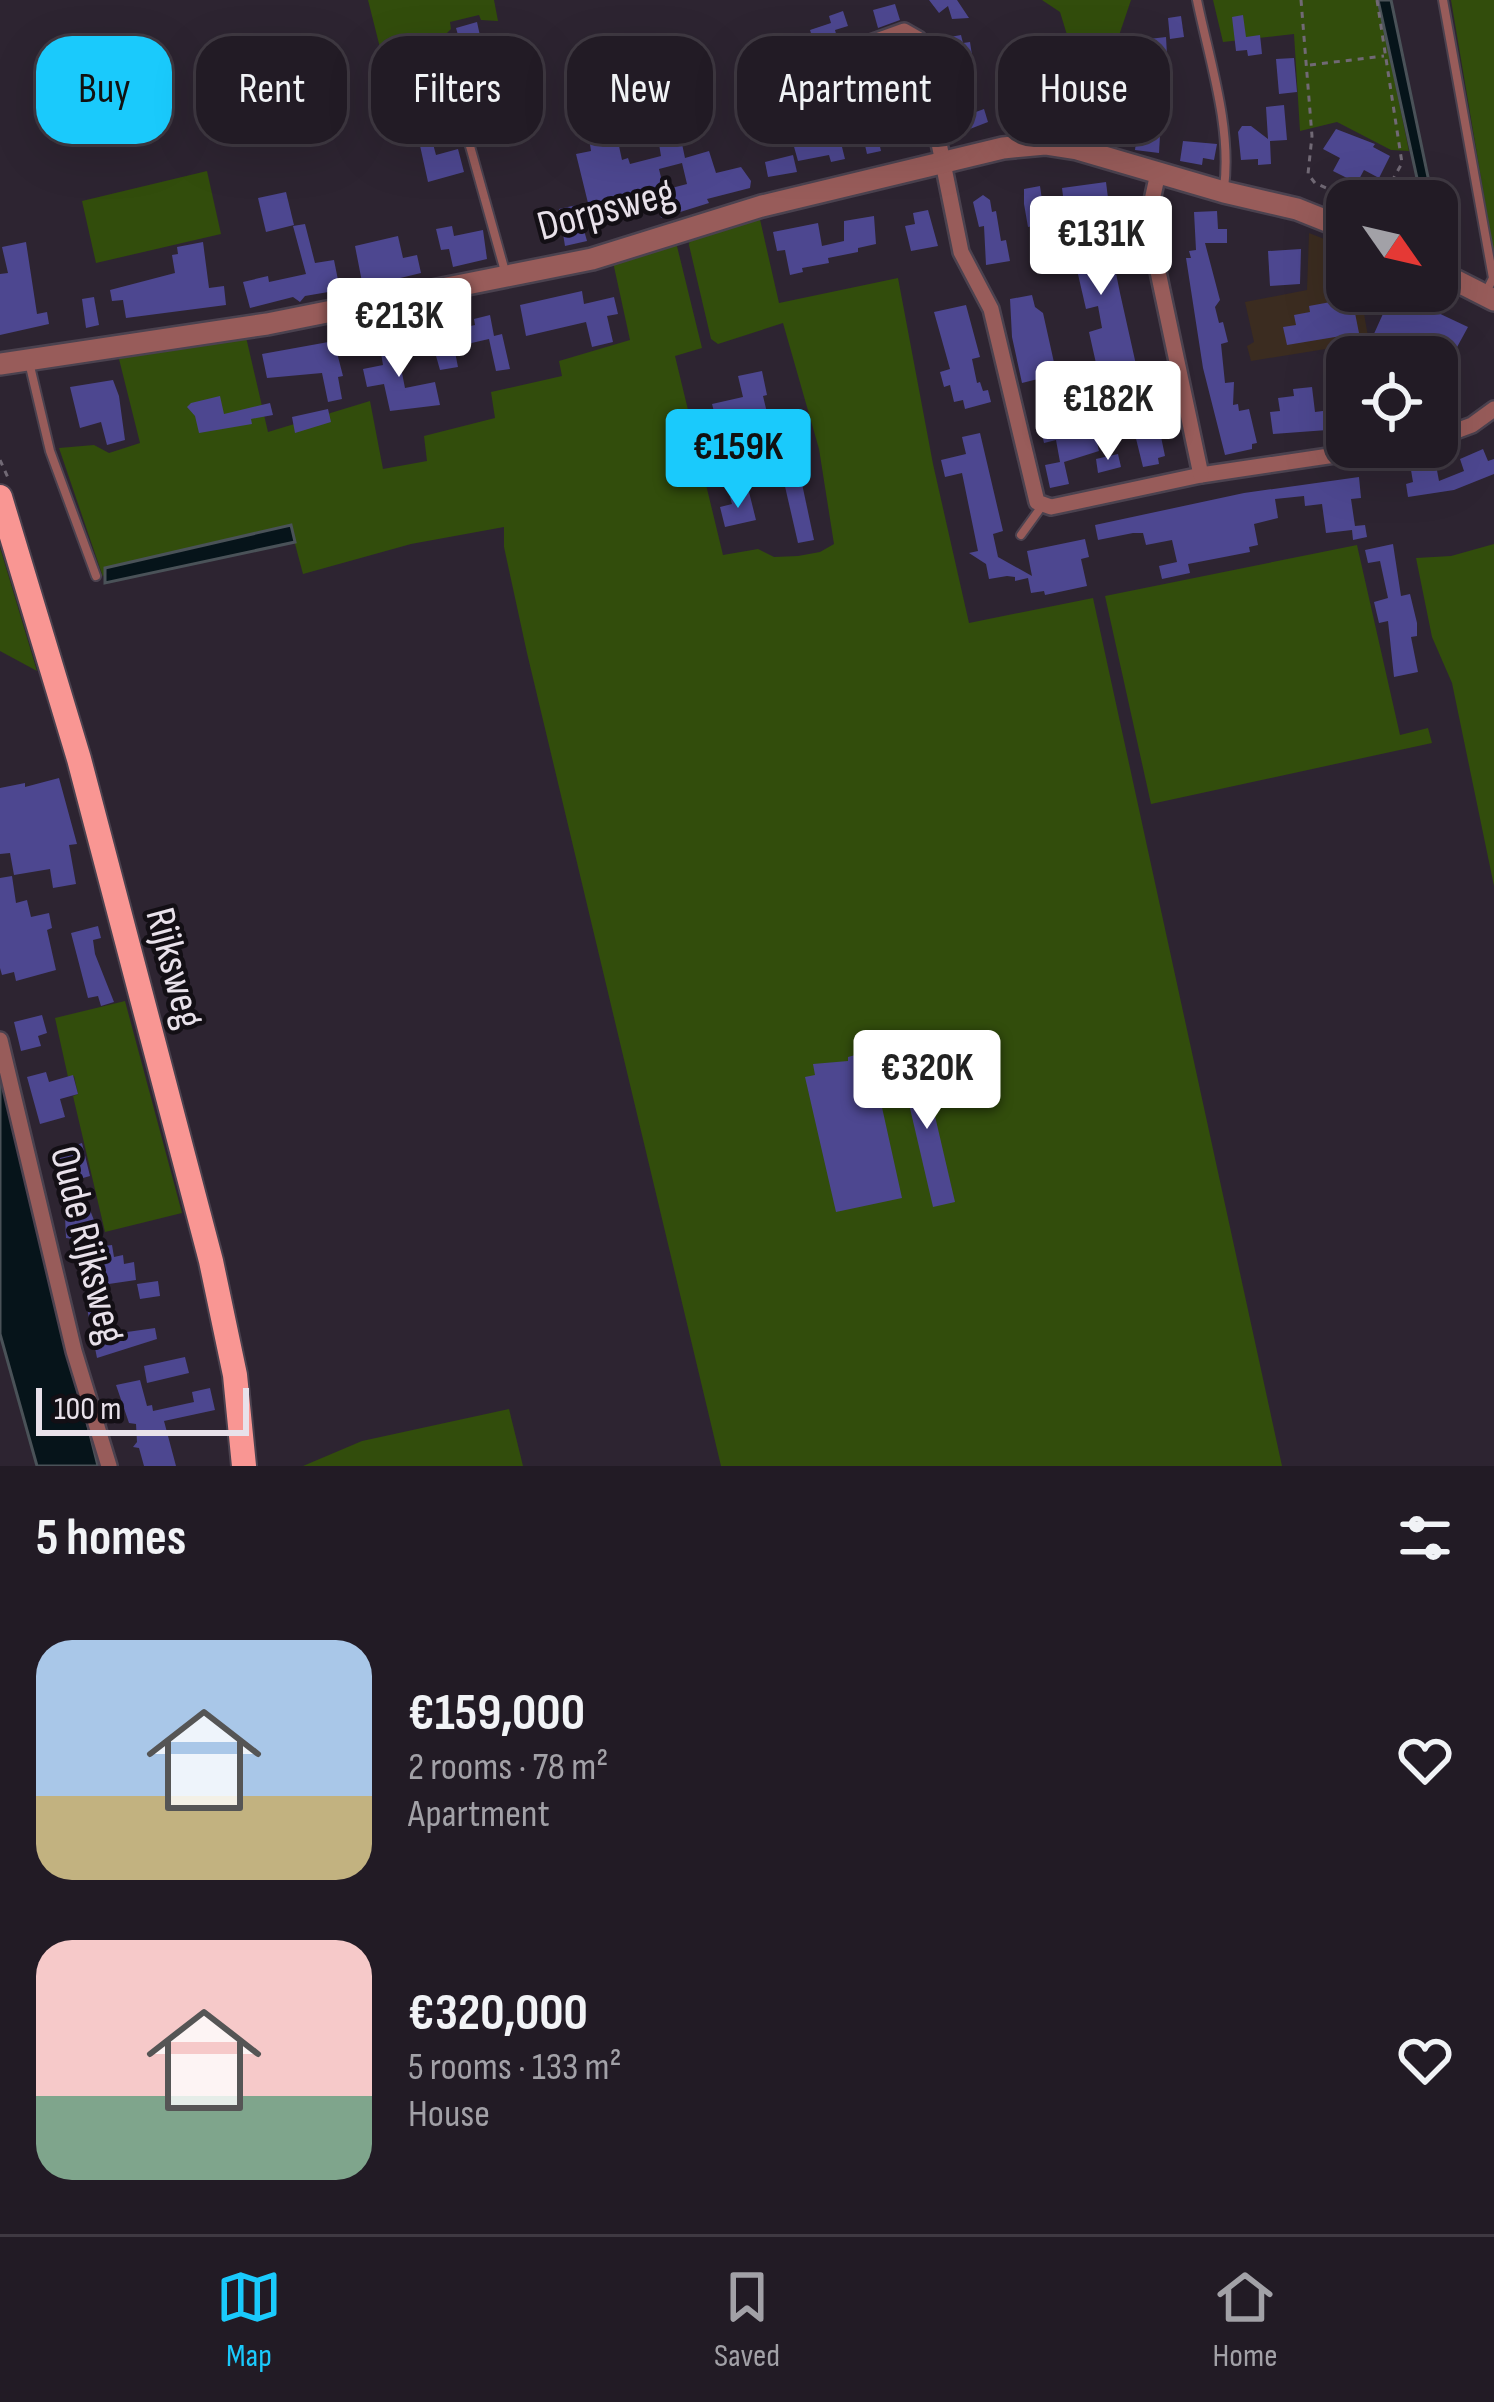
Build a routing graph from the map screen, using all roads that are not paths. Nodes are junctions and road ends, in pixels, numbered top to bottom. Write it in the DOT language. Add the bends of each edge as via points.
graph roads {
  1 [pos="1197,0"];
  2 [pos="1443,0"];
  3 [pos="928,84"];
  4 [pos="469,144"];
  5 [pos="941,144"];
  6 [pos="945,163"];
  7 [pos="1158,173"];
  8 [pos="1224,192"];
  9 [pos="1326,221"];
  10 [pos="507,276"];
  11 [pos="1458,282"];
  12 [pos="1489,298"];
  13 [pos="28,361"];
  14 [pos="0,364"];
  15 [pos="1494,409"];
  16 [pos="1458,430"];
  17 [pos="1326,457"];
  18 [pos="1202,476"];
  19 [pos="0,497"];
  20 [pos="1042,506"];
  21 [pos="1021,535"];
  22 [pos="96,577"];
  23 [pos="0,1040"];
  24 [pos="109,1466"];
  25 [pos="244,1466"];
  1 -- 8 [label="lane" via="1227,168"];
  2 -- 12 [label="lane" via="1493,278"];
  3 -- 3 [label="street" via="918,39 904,31 854,49 866,95"];
  4 -- 10 [label="lane"];
  5 -- 6 [label="street"];
  6 -- 7 [label="street, Dorpsweg" via="1045,144"];
  6 -- 10 [label="street, Dorpsweg"];
  6 -- 20 [label="street" via="961,252 991,309 1033,496"];
  7 -- 8 [label="street, Dorpsweg"];
  7 -- 18 [label="street" via="1149,214 1153,248"];
  8 -- 9 [label="street, Dorpsweg"];
  10 -- 13 [label="street, Dorpsweg"];
  11 -- 12 [label="street"];
  13 -- 14 [label="street, Dorpsweg"];
  13 -- 22 [label="lane" via="50,451"];
  15 -- 16 [label="street"];
  17 -- 18 [label="street"];
  18 -- 20 [label="street"];
  19 -- 25 [label="main road, Rijksweg" via="212,1262"];
  20 -- 21 [label="lane"];
  23 -- 24 [label="street, Oude Rijksweg"];
}
